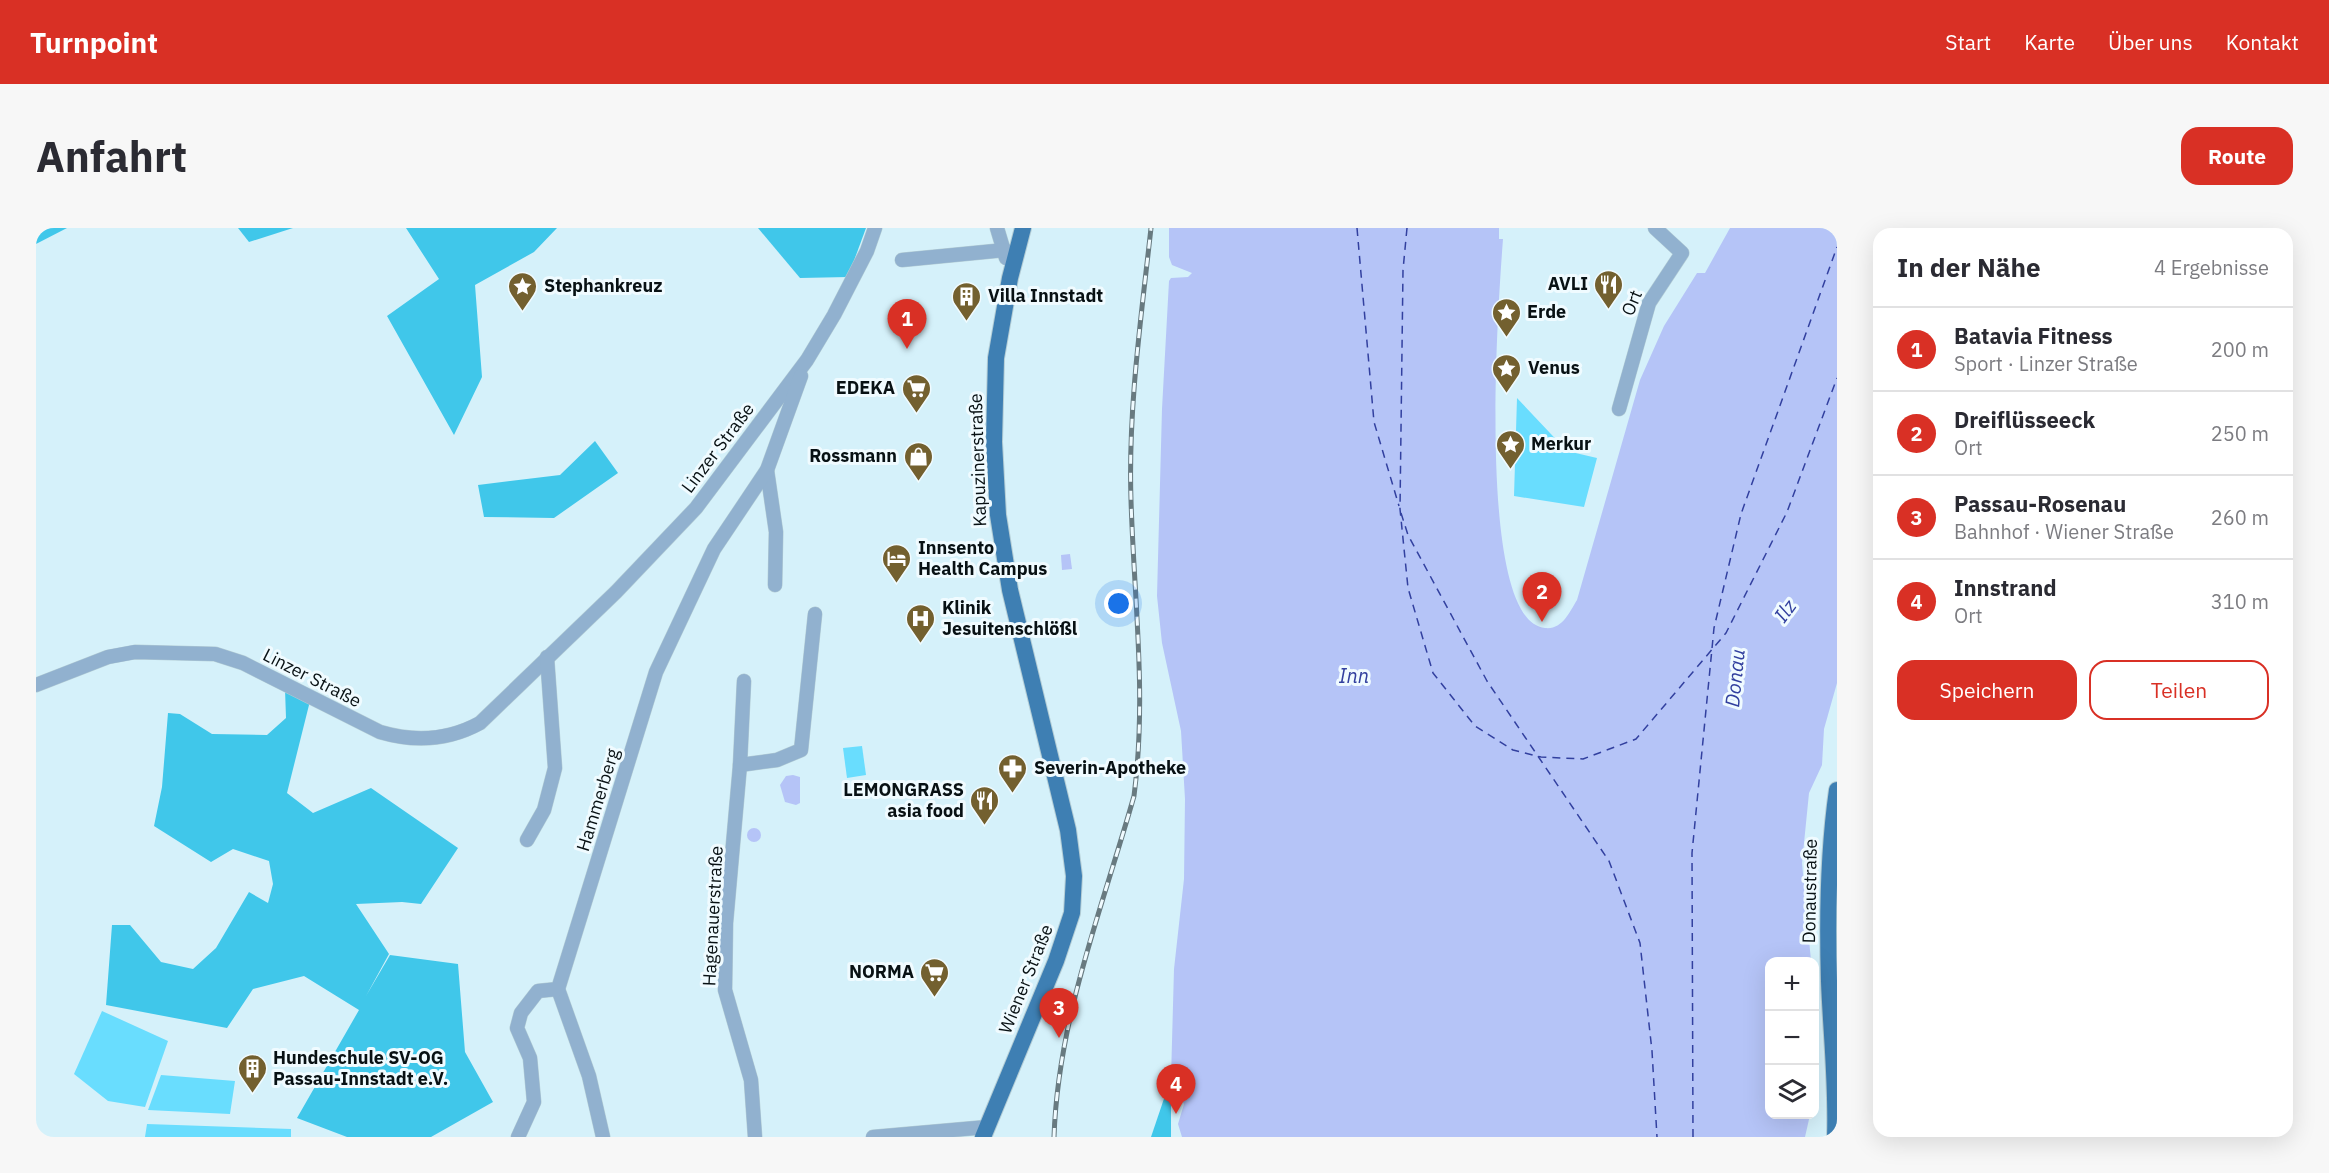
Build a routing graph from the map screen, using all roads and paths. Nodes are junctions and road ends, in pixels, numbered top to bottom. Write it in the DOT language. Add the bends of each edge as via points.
graph roads {
  1 [pos="875,228"];
  2 [pos="997,228"];
  3 [pos="1023,228"];
  4 [pos="1655,228"];
  5 [pos="1005,250"];
  6 [pos="902,260"];
  7 [pos="1010,278"];
  8 [pos="807,360"];
  9 [pos="1619,409"];
  10 [pos="767,470"];
  11 [pos="775,585"];
  12 [pos="815,614"];
  13 [pos="547,657"];
  14 [pos="744,681"];
  15 [pos="36,685"];
  16 [pos="740,765"];
  17 [pos="1837,790"];
  18 [pos="1068,830"];
  19 [pos="527,840"];
  20 [pos="1833,873"];
  21 [pos="558,989"];
  22 [pos="985,1132"];
  23 [pos="518,1137"];
  24 [pos="603,1137"];
  25 [pos="756,1137"];
  26 [pos="873,1137"];
  27 [pos="1835,1137"];
  1 -- 8 [label="street, Linzer Straße" via="867,251"];
  2 -- 5 [label="street"];
  3 -- 7 [label="main road, Kapuzinerstraße"];
  4 -- 9 [label="street, Ort" via="1682,254 1649,303"];
  5 -- 6 [label="street"];
  5 -- 7 [label="street"];
  7 -- 18 [label="main road, Kapuzinerstraße" via="994,384 998,515 1010,590"];
  8 -- 10 [label="street, Hammerberg"];
  8 -- 13 [label="street, Linzer Straße" via="696,508"];
  10 -- 11 [label="street, Hammerberg" via="776,532"];
  10 -- 21 [label="street, Hammerberg" via="714,549 656,672"];
  12 -- 16 [label="street" via="801,750 777,760"];
  13 -- 15 [label="street, Linzer Straße" via="480,723 465,732 417,739 380,732 243,663 215,654 108,657"];
  13 -- 19 [label="street" via="555,768 544,810"];
  14 -- 16 [label="street, Hagenauerstraße"];
  16 -- 25 [label="street, Hagenauerstraße" via="726,923 725,990 751,1080"];
  17 -- 20 [label="main road, Donaustraße" via="1830,840"];
  18 -- 22 [label="main road, Wiener Straße" via="1074,876 1072,913"];
  20 -- 27 [label="main road, Donaustraße" via="1829,980"];
  21 -- 23 [label="street" via="538,991 521,1013 517,1028 530,1058 534,1102"];
  21 -- 24 [label="street" via="589,1076"];
  22 -- 26 [label="street"];
}
